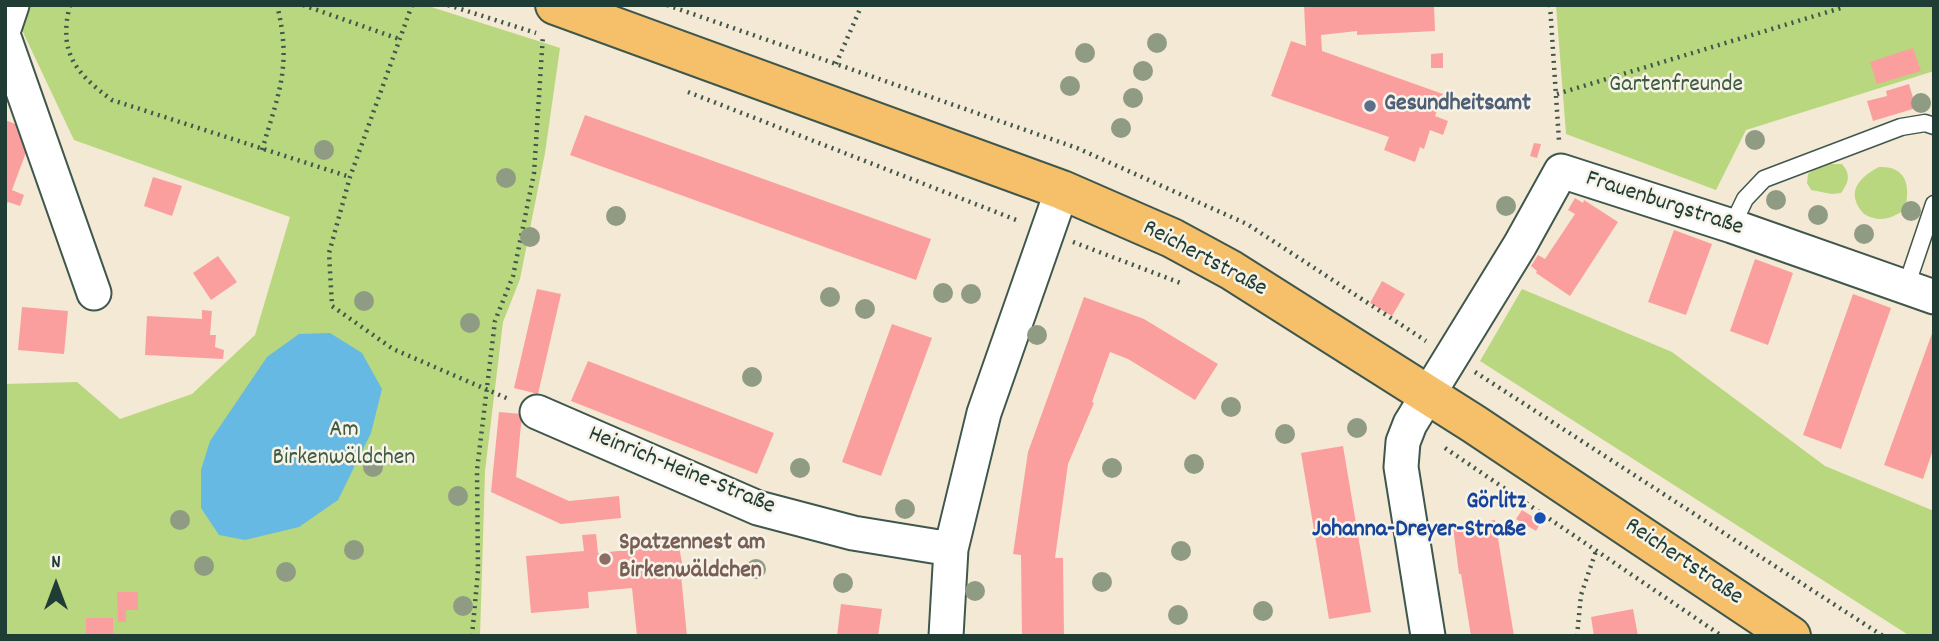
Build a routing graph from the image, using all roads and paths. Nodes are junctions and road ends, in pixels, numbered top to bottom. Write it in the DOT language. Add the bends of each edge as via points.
graph roads {
  1 [pos="12,5"];
  2 [pos="70,5"];
  3 [pos="277,5"];
  4 [pos="303,5"];
  5 [pos="412,5"];
  6 [pos="448,5"];
  7 [pos="1550,5"];
  8 [pos="1840,5"];
  9 [pos="860,9"];
  10 [pos="5,26"];
  11 [pos="550,27"];
  12 [pos="400,39"];
  13 [pos="5,40"];
  14 [pos="836,64"];
  15 [pos="685,91"];
  16 [pos="1557,94"];
  17 [pos="1934,126"];
  18 [pos="262,150"];
  19 [pos="1561,171"];
  20 [pos="350,177"];
  21 [pos="1062,190"];
  22 [pos="1934,204"];
  23 [pos="1732,226"];
  24 [pos="1046,231"];
  25 [pos="1188,286"];
  26 [pos="1920,292"];
  27 [pos="94,293"];
  28 [pos="488,390"];
  29 [pos="1418,410"];
  30 [pos="537,412"];
  31 [pos="1616,518"];
  32 [pos="951,549"];
  33 [pos="1596,550"];
  34 [pos="472,636"];
  35 [pos="946,636"];
  36 [pos="1428,636"];
  37 [pos="1577,636"];
  38 [pos="1722,636"];
  39 [pos="1791,636"];
  1 -- 10 [label="street"];
  2 -- 18 [label="path" via="67,49 86,81 112,100"];
  3 -- 18 [label="path" via="285,60"];
  4 -- 12 [label="path"];
  5 -- 12 [label="path"];
  6 -- 11 [label="path"];
  7 -- 16 [label="path"];
  8 -- 16 [label="path"];
  9 -- 14 [label="path"];
  11 -- 21 [label="main road, Reichertstraße"];
  11 -- 28 [label="path" via="534,173 513,276 495,321"];
  12 -- 20 [label="path"];
  13 -- 27 [label="street"];
  15 -- 24 [label="path"];
  16 -- 19 [label="path"];
  17 -- 23 [label="lane" via="1901,127 1764,179 1745,199"];
  18 -- 20 [label="path"];
  19 -- 23 [label="street, Frauenburgstraße"];
  19 -- 29 [label="street, Frauenburgstraße"];
  20 -- 28 [label="path" via="329,253 332,306 393,349"];
  21 -- 24 [label="street"];
  21 -- 29 [label="main road, Reichertstraße" via="1172,238 1231,270"];
  22 -- 26 [label="lane"];
  23 -- 26 [label="street, Frauenburgstraße"];
  24 -- 25 [label="path"];
  24 -- 32 [label="street" via="984,413"];
  28 -- 30 [label="path"];
  28 -- 34 [label="path" via="477,470 478,571"];
  29 -- 31 [label="main road, Reichertstraße"];
  29 -- 33 [label="path"];
  29 -- 36 [label="street, Frauenburgstraße" via="1402,442 1401,467"];
  30 -- 32 [label="street, Heinrich-Heine-Straße" via="758,508 853,533"];
  31 -- 33 [label="path"];
  31 -- 39 [label="main road, Reichertstraße"];
  32 -- 35 [label="street"];
  33 -- 37 [label="path" via="1581,595"];
  33 -- 38 [label="path"];
}
